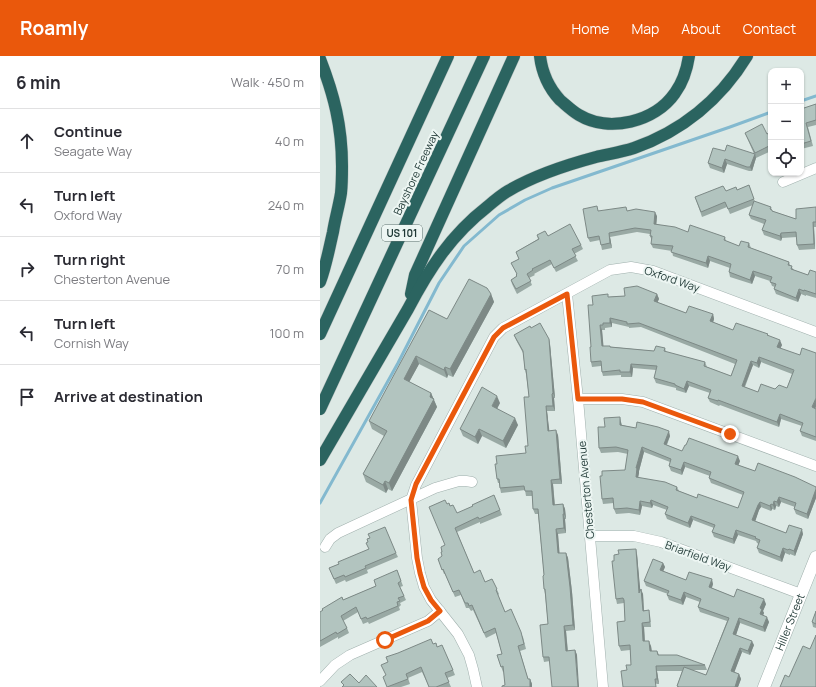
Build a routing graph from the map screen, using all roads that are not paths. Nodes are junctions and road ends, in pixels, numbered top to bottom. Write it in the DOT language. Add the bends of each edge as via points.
graph roads {
  1 [pos="444,56"];
  2 [pos="448,56"];
  3 [pos="484,56"];
  4 [pos="514,56"];
  5 [pos="540,56"];
  6 [pos="690,56"];
  7 [pos="747,56"];
  8 [pos="320,59"];
  9 [pos="426,104"];
  10 [pos="816,168"];
  11 [pos="783,182"];
  12 [pos="320,282"];
  13 [pos="567,294"];
  14 [pos="408,309"];
  15 [pos="816,332"];
  16 [pos="320,334"];
  17 [pos="578,399"];
  18 [pos="320,409"];
  19 [pos="320,460"];
  20 [pos="816,466"];
  21 [pos="472,482"];
  22 [pos="411,500"];
  23 [pos="590,536"];
  24 [pos="325,546"];
  25 [pos="816,557"];
  26 [pos="801,594"];
  27 [pos="440,611"];
  28 [pos="320,681"];
  29 [pos="477,687"];
  30 [pos="603,687"];
  31 [pos="764,687"];
  1 -- 9 [label="highway"];
  2 -- 9 [label="highway, Bayshore Freeway / US 101"];
  3 -- 18 [label="highway, Bayshore Freeway / US 101"];
  4 -- 14 [label="highway" via="415,275"];
  5 -- 6 [label="highway" via="546,81 566,106 580,116 595,121 626,123 641,119 666,103 682,81"];
  7 -- 14 [label="highway" via="718,94 676,128 634,148 539,176 496,199 465,225 441,253"];
  8 -- 12 [label="highway" via="336,104 342,154 341,192"];
  9 -- 16 [label="highway, Bayshore Freeway / US 101"];
  10 -- 11 [label="street"];
  13 -- 15 [label="street, Oxford Way" via="610,270 631,266 653,271"];
  13 -- 17 [label="street, Chesterton Avenue"];
  13 -- 22 [label="street, Oxford Way" via="503,328 494,337 416,484"];
  14 -- 19 [label="highway"];
  17 -- 20 [label="street" via="622,399 643,402"];
  17 -- 23 [label="street, Chesterton Avenue"];
  21 -- 22 [label="street" via="459,481 435,488"];
  22 -- 24 [label="street" via="338,533"];
  22 -- 27 [label="street, Oxford Way" via="420,573 424,587"];
  23 -- 26 [label="street, Briarfield Way" via="634,536 661,542"];
  23 -- 30 [label="street, Chesterton Avenue"];
  25 -- 26 [label="street, Hiller Street"];
  26 -- 31 [label="street, Hiller Street"];
  27 -- 28 [label="street" via="428,621 350,655 335,665"];
  27 -- 29 [label="street, Oxford Way" via="458,634 469,655"];
}
